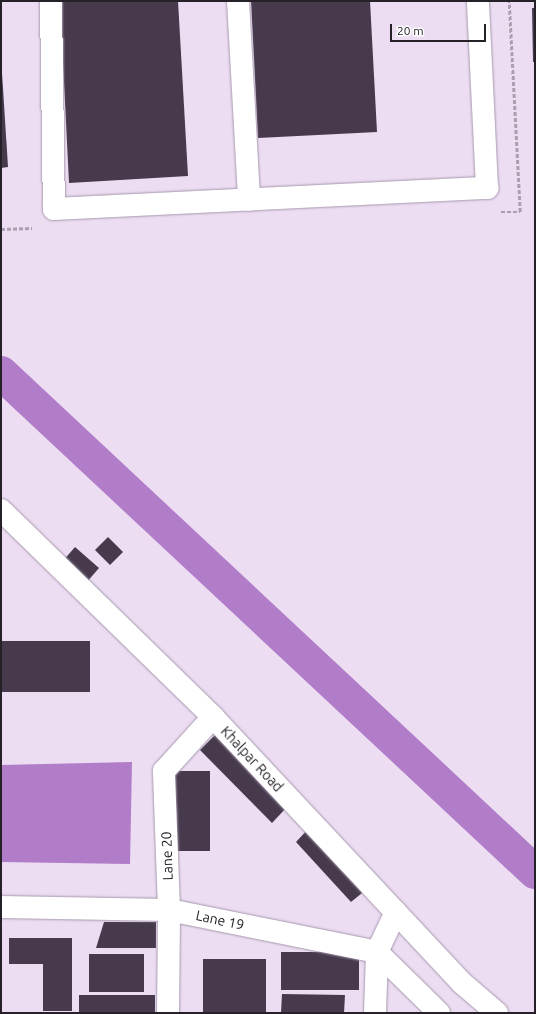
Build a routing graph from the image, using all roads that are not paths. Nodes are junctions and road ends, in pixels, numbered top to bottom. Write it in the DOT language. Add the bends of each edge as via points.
graph roads {
  1 [pos="51,1"];
  2 [pos="238,1"];
  3 [pos="478,1"];
  4 [pos="249,200"];
  5 [pos="1,510"];
  6 [pos="213,717"];
  7 [pos="1,907"];
  8 [pos="169,910"];
  9 [pos="396,912"];
  10 [pos="377,952"];
  11 [pos="168,1013"];
  12 [pos="375,1013"];
  13 [pos="439,1013"];
  14 [pos="497,1013"];
  1 -- 4 [label="street" via="54,209"];
  2 -- 4 [label="street"];
  3 -- 4 [label="street" via="487,188"];
  5 -- 6 [label="street, Khalpar Road"];
  6 -- 8 [label="street, Lane 20" via="164,771"];
  6 -- 9 [label="street, Khalpar Road"];
  7 -- 8 [label="street, Lane 19"];
  8 -- 10 [label="street, Lane 19"];
  8 -- 11 [label="street, Lane 20"];
  9 -- 10 [label="street"];
  9 -- 14 [label="street, Khalpar Road" via="462,983"];
  10 -- 12 [label="street"];
  10 -- 13 [label="street"];
}
